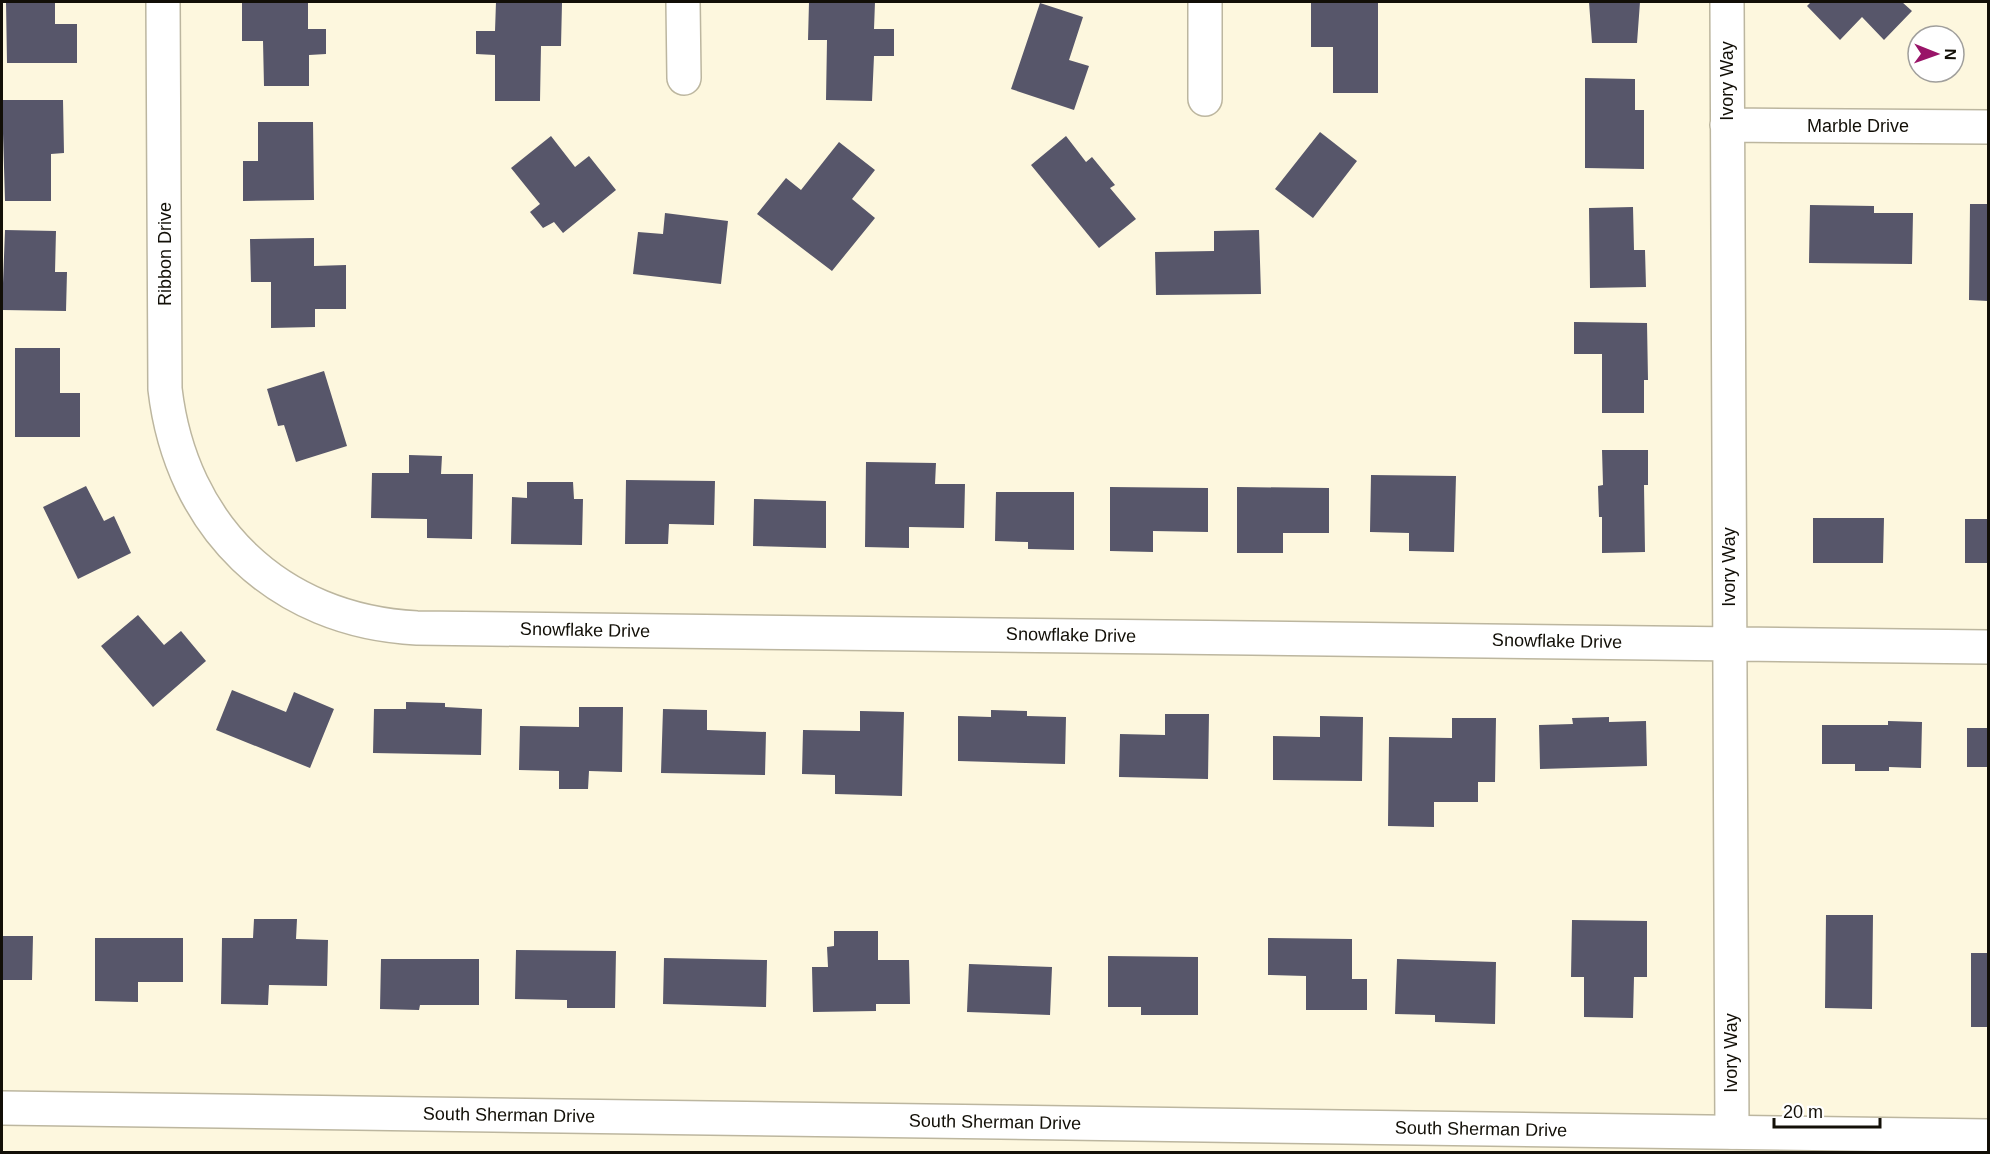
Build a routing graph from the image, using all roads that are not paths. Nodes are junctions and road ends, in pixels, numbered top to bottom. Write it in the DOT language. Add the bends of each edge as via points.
graph roads {
  1 [pos="163,2"];
  2 [pos="683,2"];
  3 [pos="1205,2"];
  4 [pos="1727,2"];
  5 [pos="684,78"];
  6 [pos="1205,99"];
  7 [pos="1727,125"];
  8 [pos="1989,127"];
  9 [pos="199,501"];
  10 [pos="1729,643"];
  11 [pos="1989,647"];
  12 [pos="2,1108"];
  13 [pos="1732,1132"];
  14 [pos="1989,1136"];
  1 -- 9 [label="street, Ribbon Drive" via="165,388 174,439"];
  2 -- 5 [label="street"];
  3 -- 6 [label="street"];
  4 -- 7 [label="street, Ivory Way"];
  7 -- 8 [label="street, Marble Drive"];
  7 -- 10 [label="street, Ivory Way"];
  9 -- 10 [label="street, Snowflake Drive" via="217,529 280,586 337,614 401,627"];
  10 -- 11 [label="street, Snowflake Drive"];
  10 -- 13 [label="street, Ivory Way"];
  12 -- 13 [label="street, South Sherman Drive"];
  13 -- 14 [label="street, South Sherman Drive"];
}
